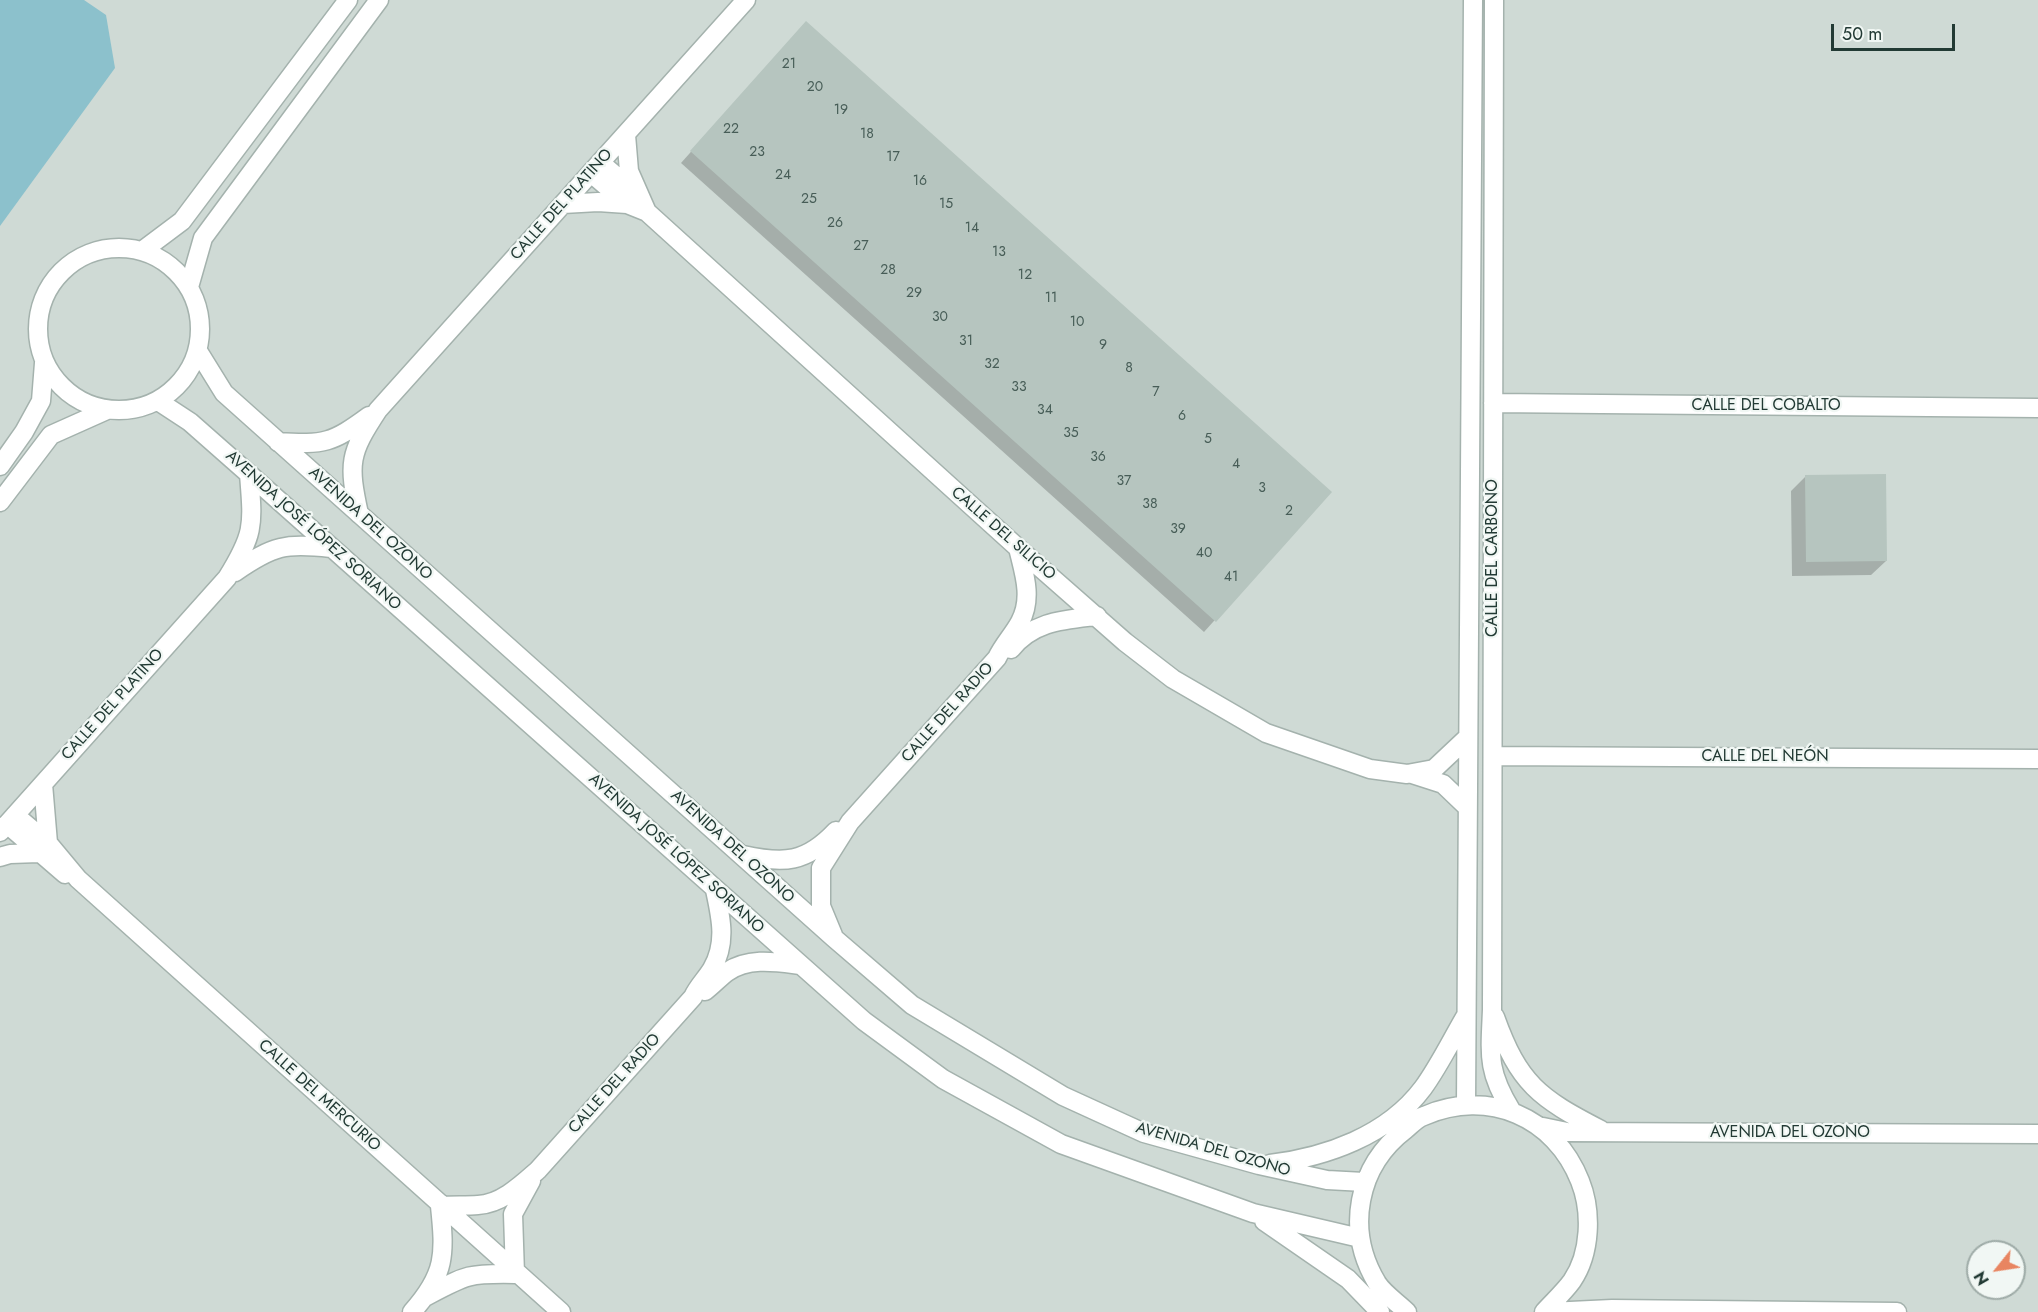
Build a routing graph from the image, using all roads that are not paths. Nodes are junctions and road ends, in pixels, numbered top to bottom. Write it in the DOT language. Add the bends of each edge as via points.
graph roads {
  1 [pos="348,0"];
  2 [pos="379,0"];
  3 [pos="746,0"];
  4 [pos="1473,0"];
  5 [pos="1494,0"];
  6 [pos="626,135"];
  7 [pos="596,168"];
  8 [pos="563,204"];
  9 [pos="638,204"];
  10 [pos="142,251"];
  11 [pos="189,287"];
  12 [pos="198,351"];
  13 [pos="44,363"];
  14 [pos="158,401"];
  15 [pos="1493,404"];
  16 [pos="2038,408"];
  17 [pos="107,410"];
  18 [pos="378,410"];
  19 [pos="278,442"];
  20 [pos="0,466"];
  21 [pos="249,474"];
  22 [pos="0,502"];
  23 [pos="359,514"];
  24 [pos="332,548"];
  25 [pos="1018,548"];
  26 [pos="227,578"];
  27 [pos="1097,616"];
  28 [pos="997,658"];
  29 [pos="1468,737"];
  30 [pos="1492,756"];
  31 [pos="2038,759"];
  32 [pos="1407,774"];
  33 [pos="43,784"];
  34 [pos="1467,807"];
  35 [pos="850,822"];
  36 [pos="7,824"];
  37 [pos="44,848"];
  38 [pos="742,855"];
  39 [pos="0,857"];
  40 [pos="715,890"];
  41 [pos="834,938"];
  42 [pos="801,965"];
  43 [pos="693,997"];
  44 [pos="1492,1010"];
  45 [pos="1466,1016"];
  46 [pos="1466,1104"];
  47 [pos="1511,1110"];
  48 [pos="1543,1127"];
  49 [pos="1605,1132"];
  50 [pos="2038,1134"];
  51 [pos="1260,1165"];
  52 [pos="538,1170"];
  53 [pos="1364,1182"];
  54 [pos="440,1206"];
  55 [pos="1253,1213"];
  56 [pos="1360,1238"];
  57 [pos="515,1274"];
  58 [pos="425,1297"];
  59 [pos="1609,1310"];
  60 [pos="412,1312"];
  61 [pos="561,1312"];
  62 [pos="1380,1312"];
  63 [pos="1407,1312"];
  64 [pos="1544,1312"];
  65 [pos="1550,1312"];
  66 [pos="1897,1312"];
  1 -- 10 [label="street" via="182,221"];
  2 -- 11 [label="street" via="203,238"];
  3 -- 6 [label="street, CALLE DEL PLATINO"];
  4 -- 29 [label="street, CALLE DEL CARBONO"];
  5 -- 15 [label="street, CALLE DEL CARBONO"];
  6 -- 7 [label="street, CALLE DEL PLATINO"];
  6 -- 9 [label="street, CALLE DEL SILICIO" via="629,171"];
  7 -- 8 [label="street, CALLE DEL PLATINO"];
  7 -- 9 [label="street, CALLE DEL SILICIO"];
  8 -- 9 [label="street"];
  8 -- 18 [label="street, CALLE DEL PLATINO"];
  9 -- 25 [label="street, CALLE DEL SILICIO"];
  10 -- 11 [label="street" via="169,264"];
  10 -- 13 [label="street" via="116,247 90,252 67,266 49,286 39,310 37,337"];
  11 -- 12 [label="street" via="200,318"];
  12 -- 14 [label="street" via="182,380"];
  12 -- 19 [label="street, AVENIDA DEL OZONO" via="224,393"];
  13 -- 17 [label="street" via="59,386 81,402"];
  13 -- 20 [label="street" via="41,401"];
  14 -- 17 [label="street"];
  14 -- 21 [label="street, AVENIDA JOSÉ LÓPEZ SORIANO" via="190,422"];
  15 -- 16 [label="street, CALLE DEL COBALTO"];
  15 -- 30 [label="street, CALLE DEL CARBONO"];
  17 -- 22 [label="street" via="51,435"];
  18 -- 19 [label="street, CALLE DEL PLATINO" via="329,442"];
  18 -- 23 [label="street, CALLE DEL PLATINO" via="354,451 351,471"];
  19 -- 23 [label="street, AVENIDA DEL OZONO"];
  21 -- 24 [label="street, AVENIDA JOSÉ LÓPEZ SORIANO"];
  21 -- 26 [label="street, CALLE DEL PLATINO" via="253,518 250,537"];
  23 -- 38 [label="street, AVENIDA DEL OZONO"];
  24 -- 26 [label="street, CALLE DEL PLATINO" via="294,544 273,549"];
  24 -- 40 [label="street, AVENIDA JOSÉ LÓPEZ SORIANO"];
  25 -- 27 [label="street, CALLE DEL SILICIO"];
  25 -- 28 [label="street, CALLE DEL RADIO" via="1028,593 1025,612"];
  26 -- 33 [label="street, CALLE DEL PLATINO"];
  27 -- 28 [label="street, CALLE DEL RADIO" via="1041,624"];
  27 -- 32 [label="street, CALLE DEL SILICIO" via="1173,679 1266,733 1370,769"];
  28 -- 35 [label="street, CALLE DEL RADIO"];
  29 -- 32 [label="street, CALLE DEL SILICIO" via="1434,769"];
  29 -- 34 [label="street, CALLE DEL CARBONO"];
  30 -- 31 [label="street, CALLE DEL NEÓN"];
  30 -- 44 [label="street, CALLE DEL CARBONO"];
  32 -- 34 [label="street, CALLE DEL SILICIO" via="1443,784"];
  33 -- 36 [label="street, CALLE DEL PLATINO"];
  33 -- 37 [label="street"];
  34 -- 45 [label="street, CALLE DEL CARBONO"];
  35 -- 38 [label="street, CALLE DEL RADIO" via="806,856 769,861"];
  35 -- 41 [label="street, CALLE DEL RADIO" via="821,868 821,906"];
  36 -- 37 [label="street, CALLE DEL MERCURIO"];
  37 -- 39 [label="street"];
  37 -- 54 [label="street, CALLE DEL MERCURIO" via="63,873 78,879"];
  38 -- 41 [label="street, AVENIDA DEL OZONO"];
  40 -- 42 [label="street, AVENIDA JOSÉ LÓPEZ SORIANO"];
  40 -- 43 [label="street, CALLE DEL RADIO" via="722,944 712,970"];
  41 -- 51 [label="street, AVENIDA DEL OZONO" via="912,1005 1063,1096 1144,1133"];
  42 -- 43 [label="street, CALLE DEL RADIO" via="760,961 742,964"];
  42 -- 55 [label="street, AVENIDA JOSÉ LÓPEZ SORIANO" via="864,1021 943,1079 1061,1144"];
  43 -- 52 [label="street, CALLE DEL RADIO"];
  44 -- 47 [label="street, CALLE DEL CARBONO" via="1490,1062 1496,1086"];
  44 -- 49 [label="street" via="1511,1059 1529,1085 1552,1104"];
  45 -- 46 [label="street, CALLE DEL CARBONO"];
  45 -- 51 [label="street" via="1422,1089 1392,1118 1333,1151"];
  46 -- 47 [label="street"];
  46 -- 53 [label="street" via="1423,1116 1387,1143"];
  47 -- 48 [label="street"];
  48 -- 49 [label="street, AVENIDA DEL OZONO" via="1567,1132"];
  48 -- 64 [label="street" via="1572,1159 1587,1198 1587,1241 1572,1281"];
  49 -- 50 [label="street, AVENIDA DEL OZONO"];
  51 -- 53 [label="street, AVENIDA DEL OZONO" via="1327,1180"];
  52 -- 54 [label="street, CALLE DEL RADIO" via="499,1199 479,1206"];
  52 -- 57 [label="street, CALLE DEL RADIO" via="513,1214"];
  53 -- 56 [label="street"];
  54 -- 57 [label="street, CALLE DEL MERCURIO"];
  54 -- 58 [label="street" via="443,1259"];
  55 -- 56 [label="street, AVENIDA JOSÉ LÓPEZ SORIANO"];
  55 -- 62 [label="street, AVENIDA JOSÉ LÓPEZ SORIANO" via="1348,1279"];
  56 -- 63 [label="street" via="1378,1284"];
  57 -- 58 [label="street" via="475,1273"];
  57 -- 61 [label="street, CALLE DEL MERCURIO"];
  58 -- 60 [label="street"];
  59 -- 65 [label="street"];
  59 -- 66 [label="street"];
}
